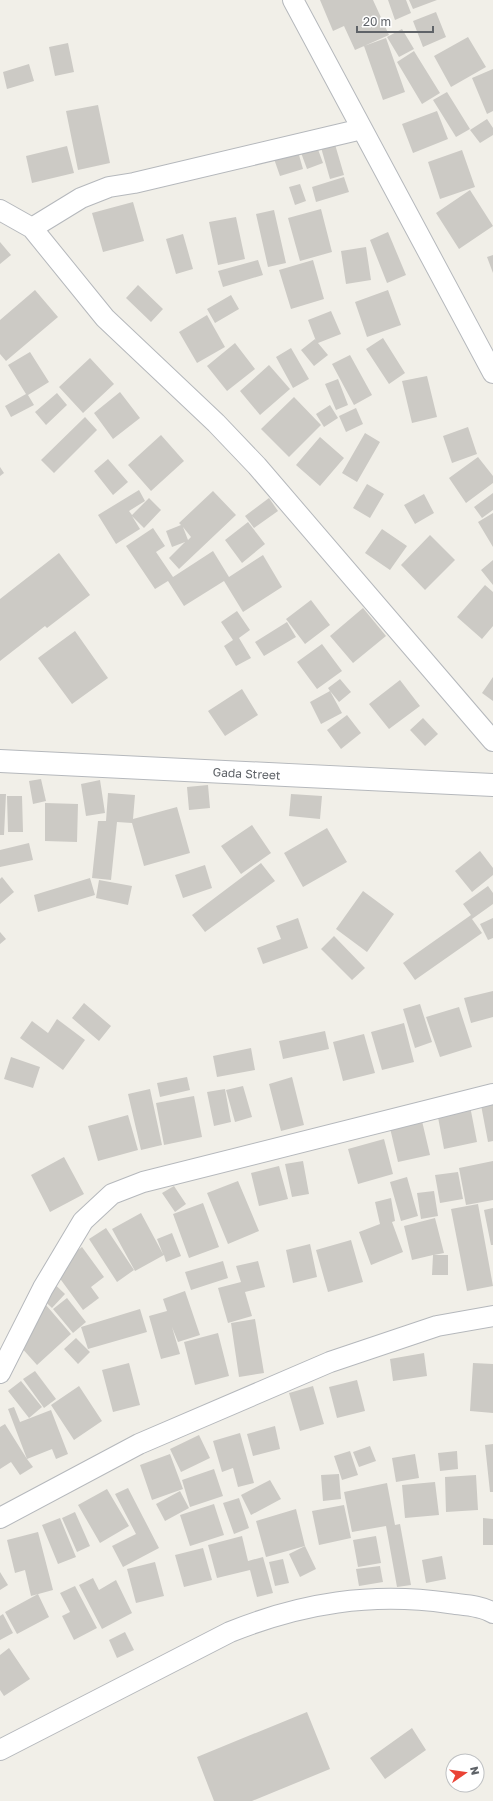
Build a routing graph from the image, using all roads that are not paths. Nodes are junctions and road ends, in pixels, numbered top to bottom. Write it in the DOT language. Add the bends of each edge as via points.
graph roads {
  1 [pos="293,0"];
  2 [pos="362,130"];
  3 [pos="0,210"];
  4 [pos="32,228"];
  5 [pos="493,373"];
  6 [pos="493,741"];
  7 [pos="0,761"];
  8 [pos="493,785"];
  9 [pos="493,1094"];
  10 [pos="493,1316"];
  11 [pos="0,1373"];
  12 [pos="0,1518"];
  13 [pos="493,1613"];
  14 [pos="0,1750"];
  1 -- 2 [label="street"];
  2 -- 4 [label="street" via="109,187 81,198"];
  2 -- 5 [label="street"];
  3 -- 4 [label="street"];
  4 -- 6 [label="street" via="105,318 258,466"];
  7 -- 8 [label="street, Gada Street"];
  9 -- 11 [label="street" via="143,1182 112,1194 83,1221 43,1288"];
  10 -- 12 [label="street" via="437,1326 330,1362 139,1444"];
  13 -- 14 [label="street" via="467,1605 424,1599 382,1598 294,1609 230,1632"];
}
